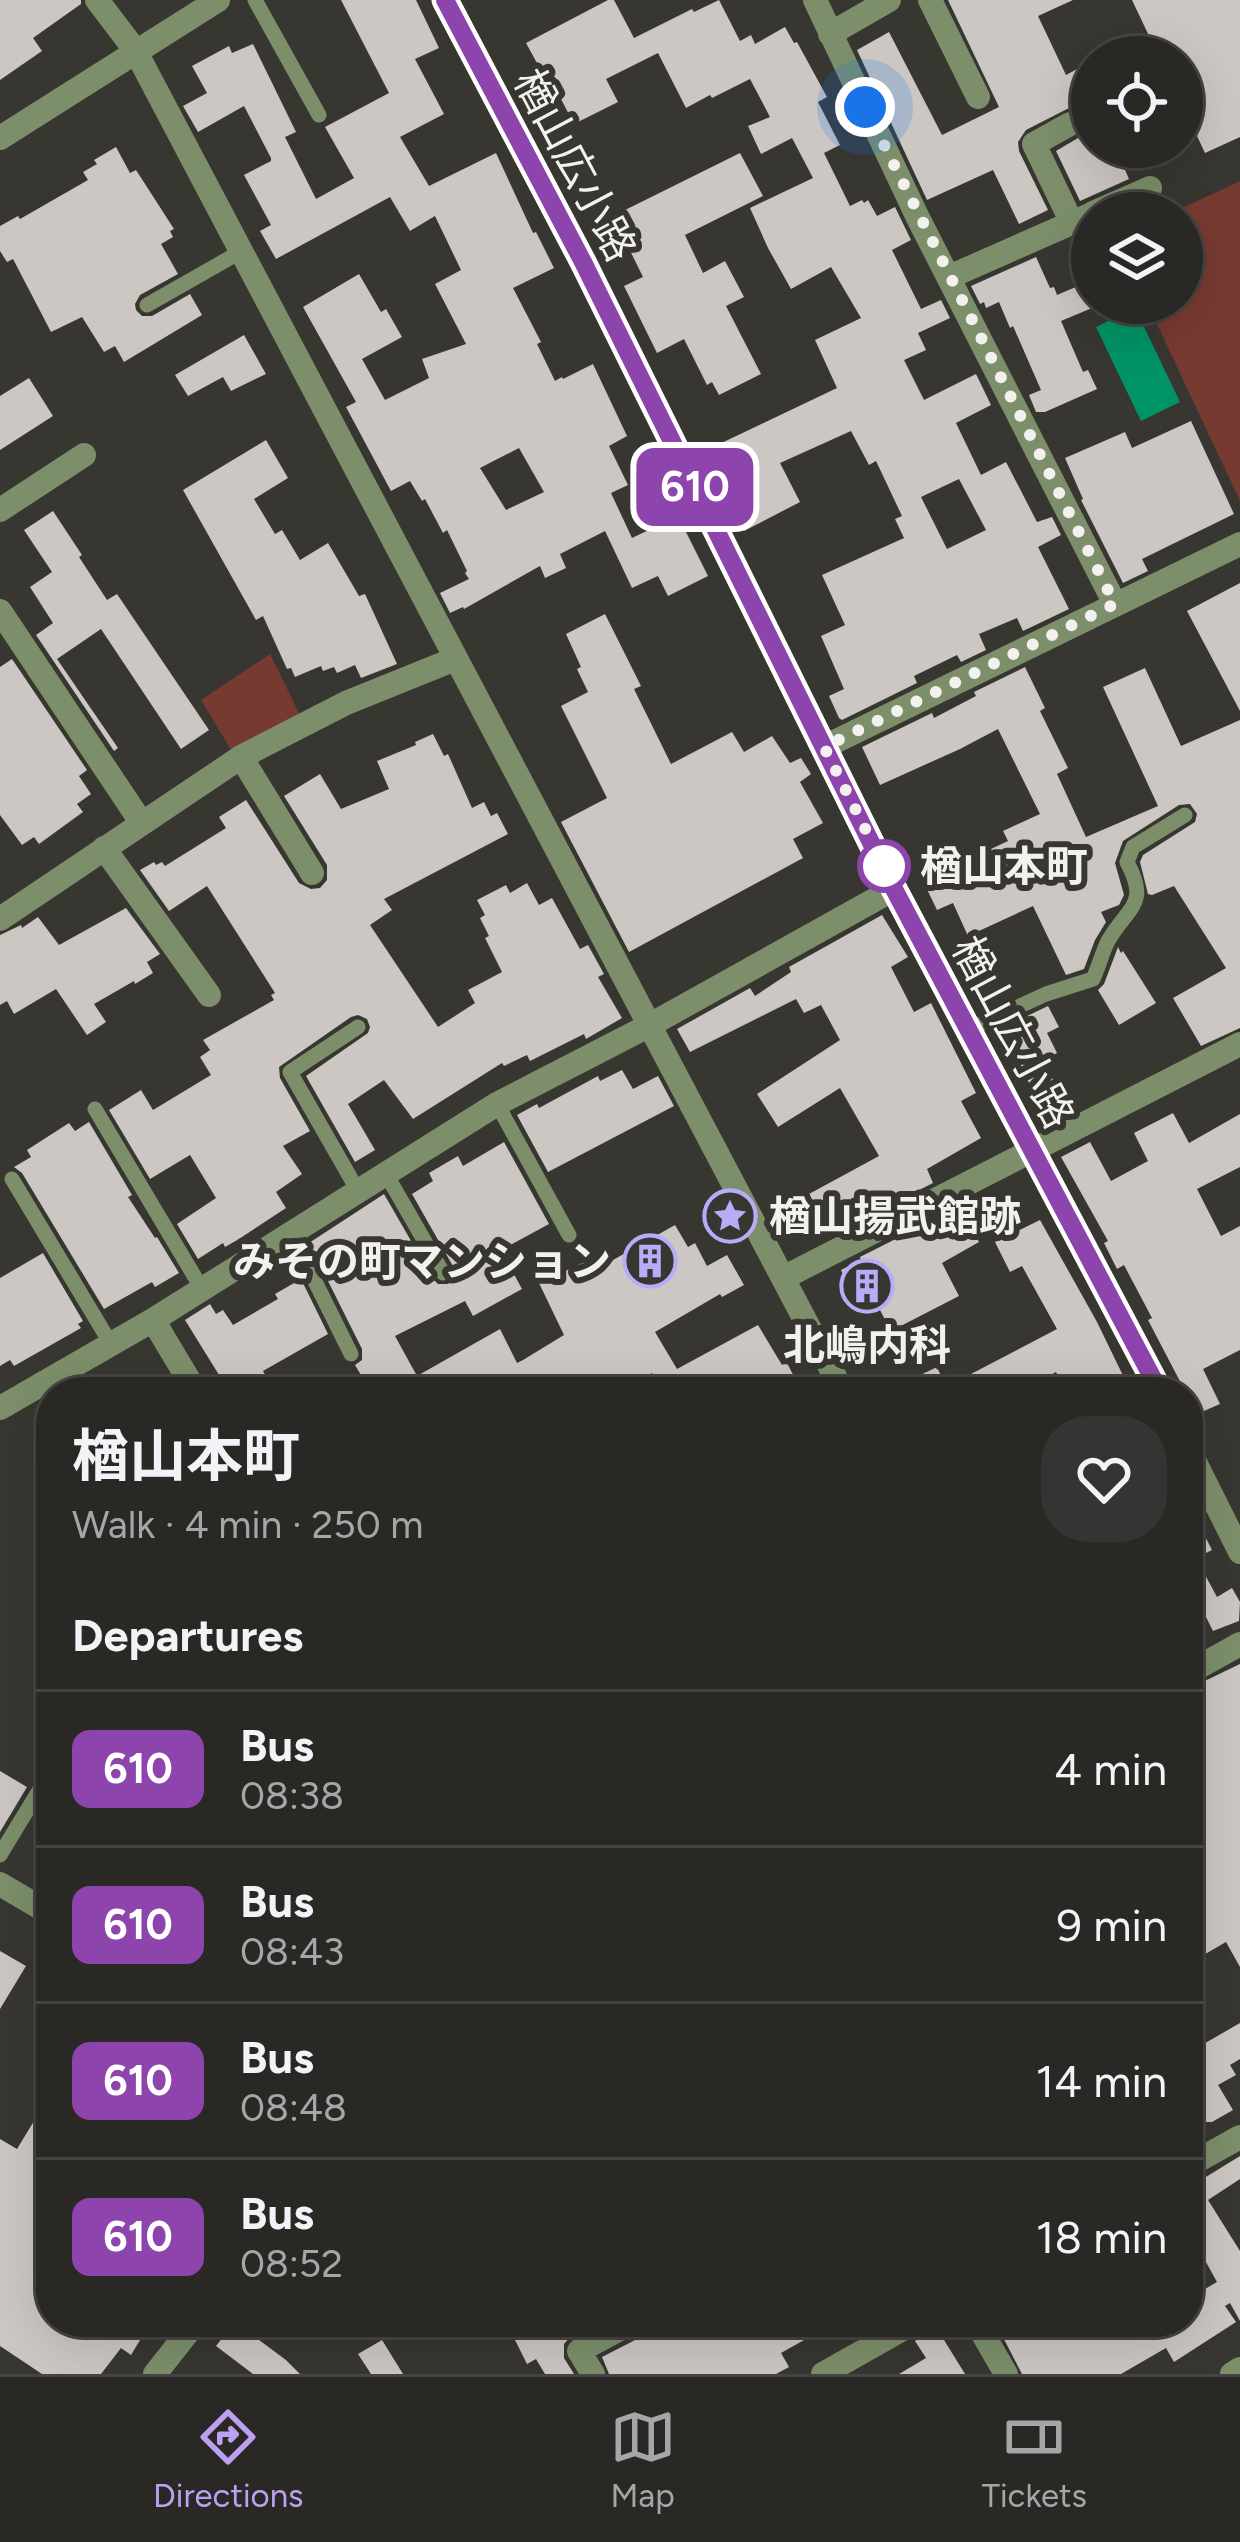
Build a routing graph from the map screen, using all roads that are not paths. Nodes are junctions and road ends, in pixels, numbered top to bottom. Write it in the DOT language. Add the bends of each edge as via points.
graph roads {
  1 [pos="97,0"];
  2 [pos="218,0"];
  3 [pos="255,0"];
  4 [pos="445,0"];
  5 [pos="815,0"];
  6 [pos="890,0"];
  7 [pos="930,0"];
  8 [pos="830,34"];
  9 [pos="135,50"];
  10 [pos="978,97"];
  11 [pos="319,115"];
  12 [pos="1070,124"];
  13 [pos="0,138"];
  14 [pos="1150,188"];
  15 [pos="1141,192"];
  16 [pos="1071,195"];
  17 [pos="1071,223"];
  18 [pos="242,251"];
  19 [pos="949,278"];
  20 [pos="147,305"];
  21 [pos="84,455"];
  22 [pos="0,510"];
  23 [pos="1240,544"];
  24 [pos="1115,604"];
  25 [pos="0,611"];
  26 [pos="455,659"];
  27 [pos="824,747"];
  28 [pos="241,757"];
  29 [pos="1185,815"];
  30 [pos="141,822"];
  31 [pos="104,848"];
  32 [pos="312,873"];
  33 [pos="894,889"];
  34 [pos="0,919"];
  35 [pos="209,995"];
  36 [pos="650,1025"];
  37 [pos="358,1027"];
  38 [pos="968,1030"];
  39 [pos="1240,1045"];
  40 [pos="497,1104"];
  41 [pos="95,1109"];
  42 [pos="1031,1150"];
  43 [pos="386,1174"];
  44 [pos="12,1179"];
  45 [pos="358,1191"];
  46 [pos="291,1233"];
  47 [pos="569,1235"];
  48 [pos="443,1273"];
  49 [pos="783,1278"];
  50 [pos="202,1289"];
  51 [pos="153,1320"];
  52 [pos="111,1344"];
  53 [pos="351,1354"];
  54 [pos="52,1377"];
  55 [pos="187,1377"];
  56 [pos="835,1377"];
  57 [pos="1152,1377"];
  58 [pos="36,1386"];
  59 [pos="1,1406"];
  60 [pos="1203,1478"];
  61 [pos="1240,1552"];
  62 [pos="1240,1644"];
  63 [pos="1203,1665"];
  64 [pos="36,1796"];
  65 [pos="0,1855"];
  66 [pos="0,1884"];
  67 [pos="36,1905"];
  68 [pos="1240,2137"];
  69 [pos="1203,2158"];
  70 [pos="184,2337"];
  71 [pos="605,2337"];
  72 [pos="865,2337"];
  73 [pos="985,2337"];
  74 [pos="1240,2369"];
  75 [pos="155,2374"];
  76 [pos="593,2374"];
  77 [pos="823,2374"];
  78 [pos="1006,2374"];
  79 [pos="1232,2374"];
  1 -- 9 [label="street"];
  2 -- 9 [label="street"];
  3 -- 11 [label="lane"];
  4 -- 27 [label="street, 楢山広小路"];
  5 -- 8 [label="street"];
  6 -- 8 [label="street"];
  7 -- 10 [label="street"];
  8 -- 19 [label="street"];
  9 -- 13 [label="street"];
  9 -- 18 [label="street"];
  12 -- 16 [label="street" via="1034,144"];
  14 -- 15 [label="street"];
  17 -- 19 [label="street"];
  18 -- 20 [label="lane"];
  18 -- 26 [label="street"];
  19 -- 24 [label="street"];
  21 -- 22 [label="street"];
  23 -- 24 [label="street"];
  24 -- 27 [label="street"];
  25 -- 30 [label="street"];
  26 -- 28 [label="street"];
  26 -- 36 [label="street"];
  27 -- 33 [label="street, 楢山広小路"];
  28 -- 30 [label="street"];
  28 -- 32 [label="street"];
  29 -- 38 [label="lane" via="1133,847 1127,862 1137,898 1093,979"];
  30 -- 31 [label="street"];
  31 -- 34 [label="street"];
  31 -- 35 [label="street"];
  33 -- 36 [label="street"];
  33 -- 38 [label="street, 楢山広小路"];
  36 -- 40 [label="street"];
  36 -- 49 [label="street"];
  37 -- 45 [label="lane" via="290,1072"];
  38 -- 42 [label="street, 楢山広小路"];
  39 -- 42 [label="street"];
  40 -- 43 [label="street"];
  40 -- 47 [label="lane"];
  41 -- 50 [label="lane"];
  42 -- 49 [label="street"];
  42 -- 57 [label="street, 楢山広小路"];
  43 -- 45 [label="street"];
  43 -- 48 [label="lane"];
  44 -- 52 [label="lane"];
  45 -- 46 [label="street"];
  46 -- 50 [label="street"];
  46 -- 53 [label="lane"];
  49 -- 56 [label="street"];
  50 -- 51 [label="street"];
  51 -- 52 [label="street"];
  51 -- 55 [label="street"];
  52 -- 54 [label="street"];
  58 -- 59 [label="street"];
  60 -- 61 [label="street"];
  62 -- 63 [label="street"];
  64 -- 65 [label="lane"];
  66 -- 67 [label="street"];
  68 -- 69 [label="street"];
  70 -- 75 [label="street"];
  71 -- 76 [label="street" via="579,2351"];
  72 -- 77 [label="street"];
  73 -- 78 [label="street"];
  74 -- 79 [label="street"];
}
